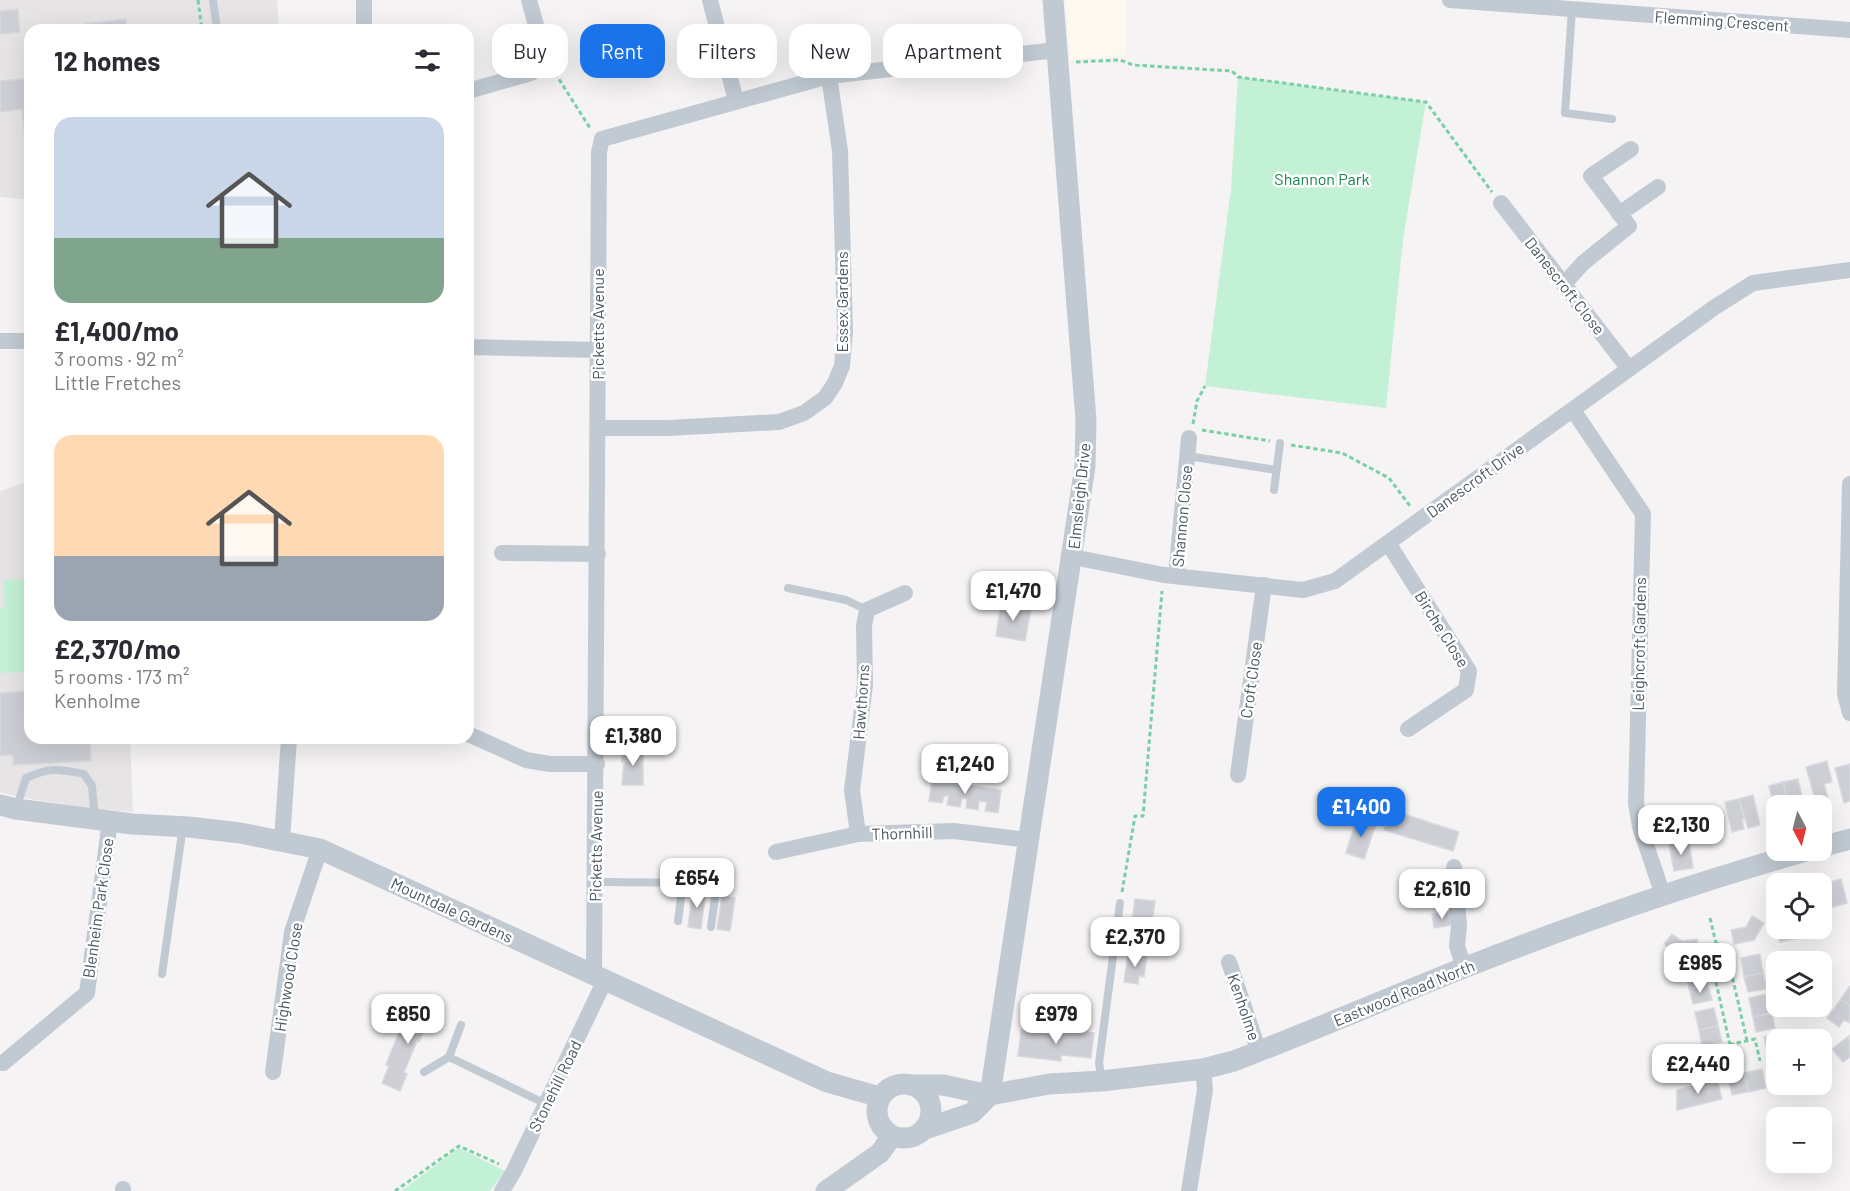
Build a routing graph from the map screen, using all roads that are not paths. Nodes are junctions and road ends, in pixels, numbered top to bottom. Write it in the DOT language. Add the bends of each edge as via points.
graph roads {
  1 [pos="213,0"];
  2 [pos="364,0"];
  3 [pos="529,0"];
  4 [pos="710,0"];
  5 [pos="1053,0"];
  6 [pos="1450,0"];
  7 [pos="1572,9"];
  8 [pos="216,24"];
  9 [pos="364,24"];
  10 [pos="1850,30"];
  11 [pos="1058,56"];
  12 [pos="871,72"];
  13 [pos="822,78"];
  14 [pos="829,78"];
  15 [pos="474,89"];
  16 [pos="736,101"];
  17 [pos="1612,119"];
  18 [pos="1631,149"];
  19 [pos="1658,187"];
  20 [pos="1501,203"];
  21 [pos="1619,214"];
  22 [pos="1850,270"];
  23 [pos="1563,284"];
  24 [pos="0,341"];
  25 [pos="24,341"];
  26 [pos="474,347"];
  27 [pos="598,350"];
  28 [pos="1629,369"];
  29 [pos="1573,410"];
  30 [pos="598,428"];
  31 [pos="1190,438"];
  32 [pos="1280,443"];
  33 [pos="1188,456"];
  34 [pos="1276,470"];
  35 [pos="1850,484"];
  36 [pos="1274,490"];
  37 [pos="1388,543"];
  38 [pos="501,553"];
  39 [pos="598,554"];
  40 [pos="1072,557"];
  41 [pos="1170,575"];
  42 [pos="1264,585"];
  43 [pos="788,588"];
  44 [pos="905,593"];
  45 [pos="867,610"];
  46 [pos="1850,713"];
  47 [pos="1408,729"];
  48 [pos="474,737"];
  49 [pos="289,744"];
  50 [pos="597,764"];
  51 [pos="1238,775"];
  52 [pos="8,807"];
  53 [pos="102,820"];
  54 [pos="183,826"];
  55 [pos="858,834"];
  56 [pos="1850,839"];
  57 [pos="282,840"];
  58 [pos="1028,840"];
  59 [pos="1832,844"];
  60 [pos="320,849"];
  61 [pos="776,852"];
  62 [pos="1771,861"];
  63 [pos="1454,867"];
  64 [pos="596,882"];
  65 [pos="682,883"];
  66 [pos="1663,895"];
  67 [pos="1120,903"];
  68 [pos="678,921"];
  69 [pos="711,927"];
  70 [pos="1228,962"];
  71 [pos="1464,968"];
  72 [pos="162,974"];
  73 [pos="600,978"];
  74 [pos="461,1024"];
  75 [pos="1259,1052"];
  76 [pos="449,1057"];
  77 [pos="3,1063"];
  78 [pos="1203,1069"];
  79 [pos="273,1072"];
  80 [pos="424,1072"];
  81 [pos="1102,1082"];
  82 [pos="912,1085"];
  83 [pos="990,1095"];
  84 [pos="880,1097"];
  85 [pos="546,1104"];
  86 [pos="925,1129"];
  87 [pos="892,1136"];
  88 [pos="502,1191"];
  89 [pos="826,1191"];
  90 [pos="1189,1191"];
  1 -- 8 [label="lane"];
  2 -- 9 [label="street"];
  3 -- 15 [label="street" via="543,50 542,63 531,73"];
  4 -- 16 [label="street"];
  5 -- 11 [label="street, Elmsleigh Drive"];
  6 -- 7 [label="street, Flemming Crescent"];
  7 -- 10 [label="street, Flemming Crescent"];
  7 -- 17 [label="lane" via="1565,113"];
  11 -- 12 [label="street"];
  11 -- 40 [label="street, Elmsleigh Drive" via="1086,420 1085,466"];
  13 -- 16 [label="street"];
  14 -- 30 [label="street, Essex Gardens" via="840,151 845,331 842,366 835,383 825,398 804,413 779,422 719,427"];
  16 -- 27 [label="street, Picketts Avenue" via="602,139"];
  18 -- 21 [label="street" via="1591,176"];
  19 -- 21 [label="street"];
  20 -- 23 [label="street, Danescroft Close"];
  21 -- 23 [label="street" via="1629,226"];
  22 -- 28 [label="street, Danescroft Drive" via="1753,283"];
  23 -- 28 [label="street, Danescroft Close"];
  24 -- 25 [label="street"];
  26 -- 27 [label="street"];
  27 -- 30 [label="street, Picketts Avenue"];
  28 -- 29 [label="street, Danescroft Drive"];
  29 -- 37 [label="street, Danescroft Drive"];
  29 -- 66 [label="street, Leighcroft Gardens" via="1643,514 1636,803"];
  30 -- 39 [label="street, Picketts Avenue"];
  31 -- 33 [label="street, Shannon Close"];
  32 -- 34 [label="lane"];
  33 -- 34 [label="lane, Shannon Close"];
  33 -- 41 [label="street, Shannon Close"];
  34 -- 36 [label="lane"];
  35 -- 46 [label="street" via="1845,694"];
  37 -- 42 [label="street, Danescroft Drive" via="1335,581 1303,590"];
  37 -- 47 [label="street, Birche Close" via="1469,671 1466,690"];
  38 -- 39 [label="street"];
  39 -- 50 [label="street, Picketts Avenue"];
  40 -- 41 [label="street, Danescroft Drive"];
  40 -- 58 [label="street, Elmsleigh Drive"];
  41 -- 42 [label="street, Danescroft Drive"];
  42 -- 51 [label="street, Croft Close"];
  43 -- 45 [label="lane" via="846,600"];
  44 -- 45 [label="street"];
  45 -- 55 [label="street, Hawthorns" via="865,685 852,790"];
  48 -- 50 [label="street" via="526,760"];
  49 -- 57 [label="street"];
  50 -- 64 [label="street, Picketts Avenue"];
  52 -- 53 [label="street, Mountdale Gardens"];
  52 -- 53 [label="lane" via="27,778 57,768 84,774 92,786"];
  53 -- 54 [label="street, Mountdale Gardens"];
  53 -- 77 [label="street, Blenheim Park Close" via="87,993"];
  54 -- 57 [label="street, Mountdale Gardens"];
  54 -- 72 [label="lane"];
  55 -- 58 [label="street, Thornhill" via="954,831"];
  55 -- 61 [label="street, Thornhill"];
  56 -- 59 [label="street"];
  57 -- 60 [label="street, Mountdale Gardens"];
  58 -- 83 [label="street, Elmsleigh Drive"];
  60 -- 73 [label="street, Mountdale Gardens"];
  60 -- 79 [label="street, Highwood Close" via="292,932"];
  62 -- 66 [label="street, Eastwood Road North"];
  63 -- 71 [label="street" via="1457,946"];
  64 -- 65 [label="lane"];
  64 -- 73 [label="street, Picketts Avenue"];
  65 -- 68 [label="lane"];
  65 -- 69 [label="lane" via="717,883"];
  66 -- 71 [label="street, Eastwood Road North"];
  67 -- 81 [label="lane" via="1099,1063"];
  70 -- 75 [label="street, Kenholme"];
  71 -- 75 [label="street, Eastwood Road North"];
  73 -- 84 [label="street, Mountdale Gardens" via="827,1082"];
  73 -- 85 [label="street, Stonehill Road"];
  74 -- 76 [label="lane"];
  75 -- 78 [label="street, Eastwood Road North"];
  76 -- 80 [label="lane"];
  76 -- 85 [label="lane"];
  78 -- 81 [label="street, Eastwood Road North"];
  78 -- 90 [label="street" via="1205,1090"];
  81 -- 83 [label="street, Eastwood Road North" via="1049,1084"];
  82 -- 83 [label="street, Eastwood Road North" via="943,1085"];
  82 -- 84 [label="street" via="894,1085"];
  82 -- 86 [label="street" via="927,1095 930,1103 932,1112"];
  83 -- 86 [label="street" via="972,1113"];
  84 -- 87 [label="street" via="879,1123"];
  85 -- 88 [label="street, Stonehill Road"];
  86 -- 87 [label="street" via="910,1138"];
  87 -- 89 [label="street" via="880,1153"];
}
